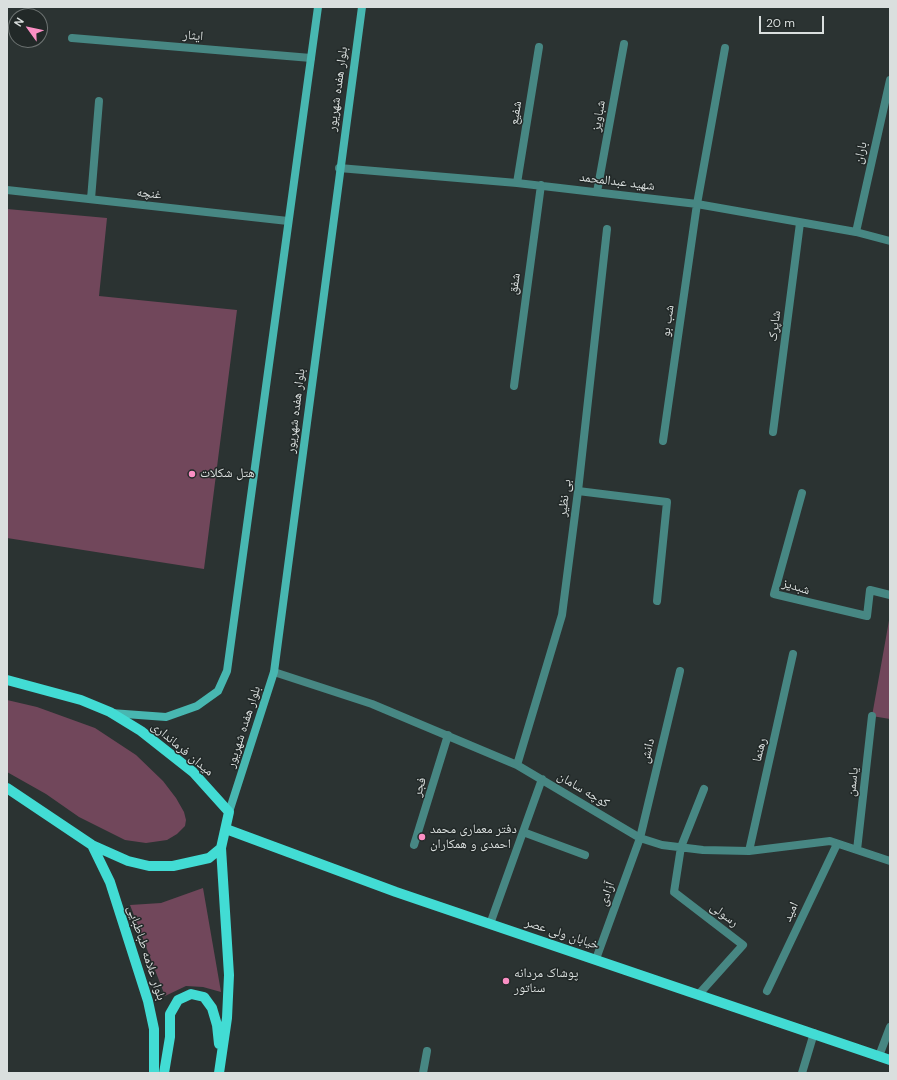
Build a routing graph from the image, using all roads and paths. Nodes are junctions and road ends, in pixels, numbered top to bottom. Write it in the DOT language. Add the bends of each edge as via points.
graph roads {
  1 [pos="318,7"];
  2 [pos="362,7"];
  3 [pos="72,38"];
  4 [pos="624,44"];
  5 [pos="539,47"];
  6 [pos="725,48"];
  7 [pos="311,58"];
  8 [pos="890,80"];
  9 [pos="99,101"];
  10 [pos="339,168"];
  11 [pos="517,182"];
  12 [pos="541,185"];
  13 [pos="7,190"];
  14 [pos="597,192"];
  15 [pos="90,200"];
  16 [pos="697,204"];
  17 [pos="288,222"];
  18 [pos="800,223"];
  19 [pos="607,229"];
  20 [pos="856,232"];
  21 [pos="890,241"];
  22 [pos="514,386"];
  23 [pos="773,432"];
  24 [pos="663,441"];
  25 [pos="578,491"];
  26 [pos="802,493"];
  27 [pos="890,595"];
  28 [pos="657,601"];
  29 [pos="793,654"];
  30 [pos="680,671"];
  31 [pos="274,672"];
  32 [pos="7,680"];
  33 [pos="110,712"];
  34 [pos="872,716"];
  35 [pos="448,735"];
  36 [pos="517,765"];
  37 [pos="542,779"];
  38 [pos="7,788"];
  39 [pos="704,789"];
  40 [pos="229,812"];
  41 [pos="226,829"];
  42 [pos="523,832"];
  43 [pos="640,838"];
  44 [pos="837,844"];
  45 [pos="92,845"];
  46 [pos="414,845"];
  47 [pos="221,848"];
  48 [pos="681,848"];
  49 [pos="857,850"];
  50 [pos="750,851"];
  51 [pos="585,855"];
  52 [pos="890,861"];
  53 [pos="490,924"];
  54 [pos="596,959"];
  55 [pos="767,991"];
  56 [pos="700,994"];
  57 [pos="890,1027"];
  58 [pos="814,1033"];
  59 [pos="427,1051"];
  60 [pos="879,1056"];
  61 [pos="221,1060"];
  62 [pos="890,1060"];
  63 [pos="154,1073"];
  64 [pos="164,1073"];
  65 [pos="218,1073"];
  66 [pos="423,1073"];
  67 [pos="802,1073"];
  1 -- 7 [label="main road"];
  2 -- 10 [label="main road, بلوار هفده شهریور"];
  3 -- 7 [label="street, ایثار"];
  4 -- 14 [label="street, شباویز"];
  5 -- 11 [label="street, شفیع"];
  6 -- 16 [label="street, شب بو"];
  7 -- 17 [label="main road"];
  8 -- 20 [label="street, باران"];
  9 -- 15 [label="street"];
  10 -- 11 [label="street, شهید عبدالمحمد"];
  10 -- 31 [label="main road, بلوار هفده شهریور"];
  11 -- 12 [label="street, شهید عبدالمحمد"];
  12 -- 14 [label="street, شهید عبدالمحمد"];
  12 -- 22 [label="street, شفق"];
  13 -- 15 [label="street, غنچه"];
  14 -- 16 [label="street, شهید عبدالمحمد"];
  15 -- 17 [label="street, غنچه"];
  16 -- 18 [label="street, شهید عبدالمحمد"];
  16 -- 24 [label="street, شب بو"];
  17 -- 33 [label="main road" via="227,671 218,691 197,706 166,717"];
  18 -- 20 [label="street, شهید عبدالمحمد"];
  18 -- 23 [label="street, شاپرک"];
  19 -- 25 [label="street, بی نظیر"];
  20 -- 21 [label="street, شهید عبدالمحمد"];
  25 -- 28 [label="street" via="667,502"];
  25 -- 36 [label="street, بی نظیر" via="562,615"];
  26 -- 27 [label="street, شبدیز" via="774,594 867,616 870,590"];
  29 -- 50 [label="street, رهنما"];
  30 -- 43 [label="street, دانش"];
  31 -- 35 [label="street, کوچه سامان" via="372,704"];
  31 -- 40 [label="main road, بلوار هفده شهریور"];
  32 -- 33 [label="main road, میدان فرمانداری" via="81,700"];
  33 -- 40 [label="main road, میدان فرمانداری" via="141,731 193,772"];
  34 -- 49 [label="street, یاسمن"];
  35 -- 36 [label="street, کوچه سامان"];
  35 -- 46 [label="street, فجر"];
  36 -- 37 [label="street, کوچه سامان"];
  37 -- 42 [label="street"];
  37 -- 43 [label="street, کوچه سامان"];
  38 -- 45 [label="main road"];
  39 -- 48 [label="street"];
  40 -- 41 [label="main road"];
  41 -- 47 [label="main road"];
  41 -- 53 [label="main road, خیابان ولی عصر"];
  42 -- 51 [label="street"];
  42 -- 53 [label="street"];
  43 -- 48 [label="street, کوچه سامان"];
  43 -- 54 [label="street, آزادی"];
  44 -- 49 [label="street, کوچه سامان"];
  44 -- 50 [label="street, کوچه سامان" via="830,841"];
  44 -- 55 [label="street, امید"];
  45 -- 47 [label="main road" via="128,861 149,866 173,866 208,858"];
  45 -- 63 [label="main road, بلوار علامه طباطبایی" via="110,882 148,1001 154,1029"];
  47 -- 61 [label="main road" via="229,975 227,1018"];
  48 -- 50 [label="street, کوچه سامان"];
  48 -- 56 [label="street, رسولی" via="674,892 742,944"];
  49 -- 52 [label="street, کوچه سامان"];
  53 -- 54 [label="main road, خیابان ولی عصر"];
  54 -- 56 [label="main road, خیابان ولی عصر"];
  56 -- 58 [label="main road, خیابان ولی عصر"];
  57 -- 60 [label="street"];
  58 -- 60 [label="main road, خیابان ولی عصر"];
  58 -- 67 [label="street"];
  59 -- 66 [label="street"];
  60 -- 62 [label="main road, خیابان ولی عصر"];
  61 -- 64 [label="main road" via="217,1025 212,1008 204,997 191,994 178,1000 170,1014 170,1037"];
  61 -- 65 [label="main road"];
}
